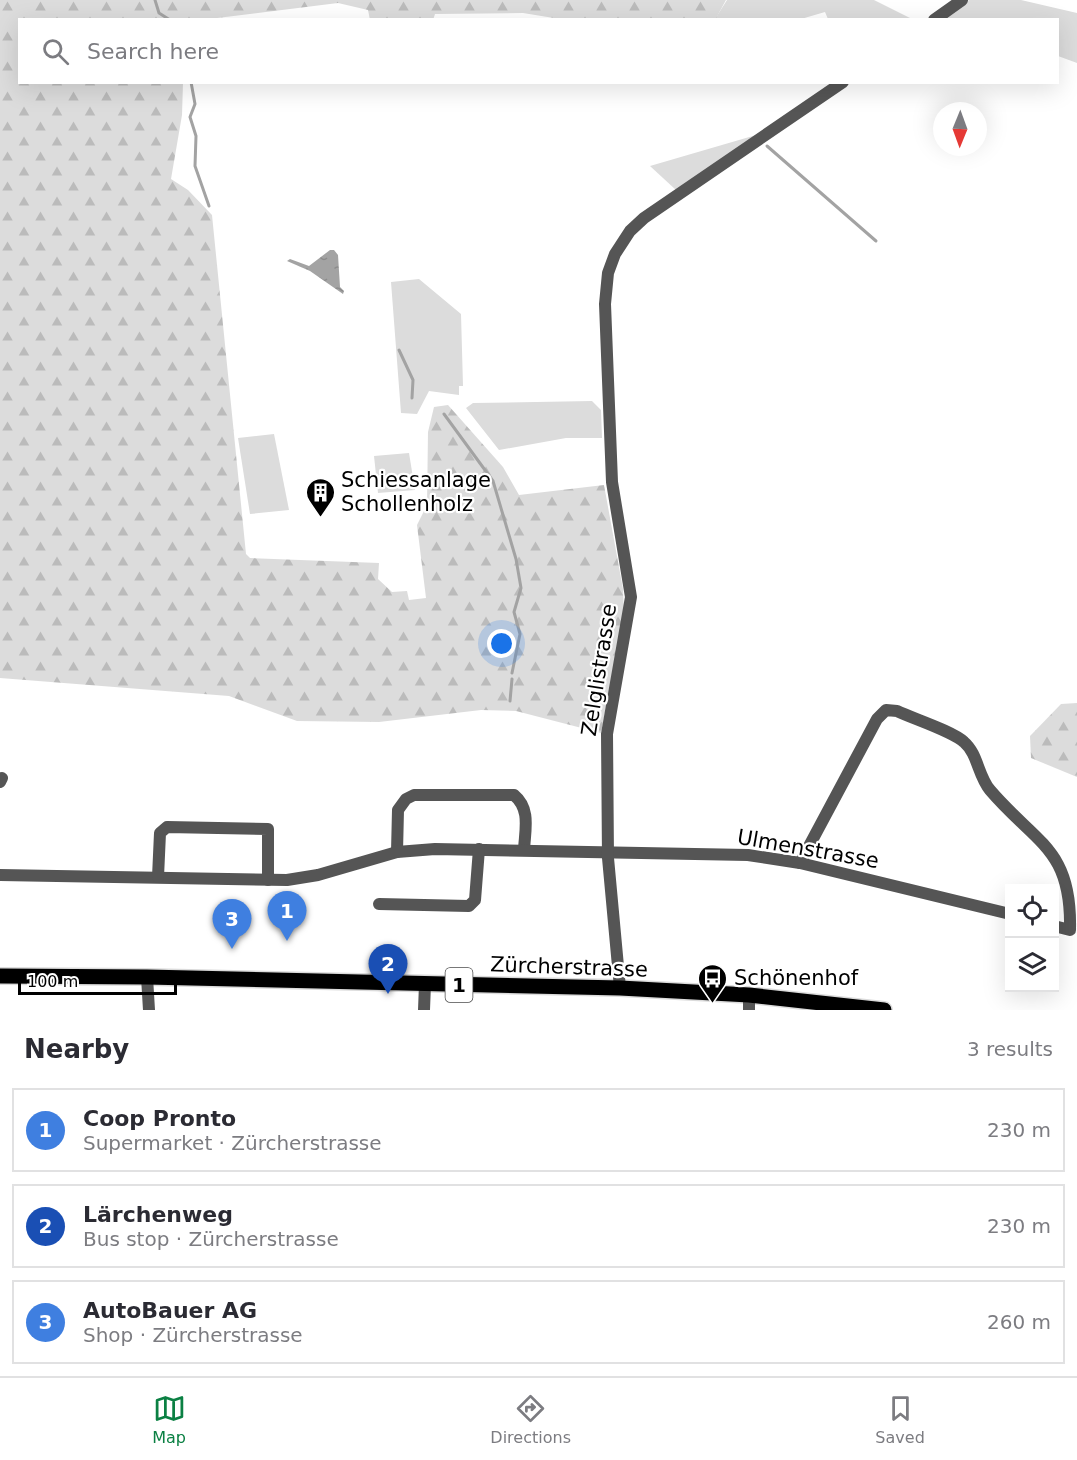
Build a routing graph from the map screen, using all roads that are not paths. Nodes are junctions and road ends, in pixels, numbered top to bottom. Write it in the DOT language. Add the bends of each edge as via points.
graph roads {
  1 [pos="962,0"];
  2 [pos="937,18"];
  3 [pos="840,84"];
  4 [pos="479,849"];
  5 [pos="525,850"];
  6 [pos="397,852"];
  7 [pos="608,852"];
  8 [pos="800,863"];
  9 [pos="0,875"];
  10 [pos="158,877"];
  11 [pos="268,880"];
  12 [pos="379,904"];
  13 [pos="1005,913"];
  14 [pos="1059,927"];
  15 [pos="0,976"];
  16 [pos="147,977"];
  17 [pos="425,984"];
  18 [pos="620,988"];
  19 [pos="749,1003"];
  20 [pos="149,1010"];
  21 [pos="424,1010"];
  22 [pos="884,1010"];
  1 -- 2 [label="street"];
  3 -- 7 [label="street, Zelglistrasse" via="674,196 630,231 608,273 605,304 612,482 631,597 607,727"];
  4 -- 5 [label="street, Ulmenstrasse"];
  4 -- 6 [label="street, Ulmenstrasse"];
  4 -- 12 [label="street" via="475,900 469,906"];
  5 -- 6 [label="street" via="526,814 514,795 423,794 406,799 398,810"];
  5 -- 7 [label="street, Ulmenstrasse"];
  6 -- 11 [label="street, Ulmenstrasse" via="318,875"];
  7 -- 8 [label="street, Ulmenstrasse" via="748,855"];
  7 -- 18 [label="street, Zelglistrasse"];
  8 -- 13 [label="street, Ulmenstrasse"];
  8 -- 14 [label="street" via="877,719 886,710 897,711 964,741 989,789 1051,852 1066,880 1071,902 1070,930"];
  9 -- 10 [label="street, Ulmenstrasse"];
  10 -- 11 [label="street, Ulmenstrasse"];
  10 -- 11 [label="street" via="160,833 167,827 268,829"];
  15 -- 16 [label="main road, Zürcherstrasse / 1"];
  16 -- 17 [label="main road, Zürcherstrasse / 1"];
  16 -- 20 [label="street"];
  17 -- 18 [label="main road, Zürcherstrasse / 1"];
  17 -- 21 [label="street"];
  18 -- 19 [label="main road, Zürcherstrasse / 1"];
  19 -- 22 [label="main road, Zürcherstrasse / 1"];
}
